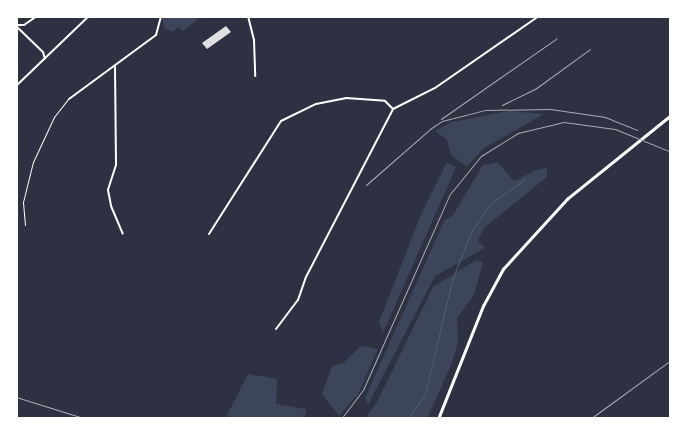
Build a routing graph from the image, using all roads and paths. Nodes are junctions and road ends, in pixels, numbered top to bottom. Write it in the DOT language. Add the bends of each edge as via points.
graph roads {
  1 [pos="37,16"];
  2 [pos="89,16"];
  3 [pos="161,16"];
  4 [pos="248,16"];
  5 [pos="539,16"];
  6 [pos="16,26"];
  7 [pos="45,59"];
  8 [pos="115,67"];
  9 [pos="256,76"];
  10 [pos="16,86"];
  11 [pos="69,99"];
  12 [pos="392,109"];
  13 [pos="671,115"];
  14 [pos="25,225"];
  15 [pos="123,234"];
  16 [pos="209,234"];
  17 [pos="276,329"];
  18 [pos="438,419"];
  1 -- 6 [label="street" via="24,26"];
  2 -- 7 [label="street"];
  3 -- 8 [label="street" via="156,35"];
  4 -- 9 [label="street" via="254,40"];
  5 -- 12 [label="street" via="435,88"];
  6 -- 7 [label="street" via="43,52"];
  7 -- 10 [label="street"];
  8 -- 11 [label="street"];
  8 -- 15 [label="street" via="116,165 108,190"];
  11 -- 14 [label="lane" via="54,117 33,162 23,202"];
  12 -- 16 [label="street" via="385,101 346,98 316,104 282,121"];
  12 -- 17 [label="street" via="306,277 298,300"];
  13 -- 18 [label="street" via="567,199 503,269 483,306"];
}
